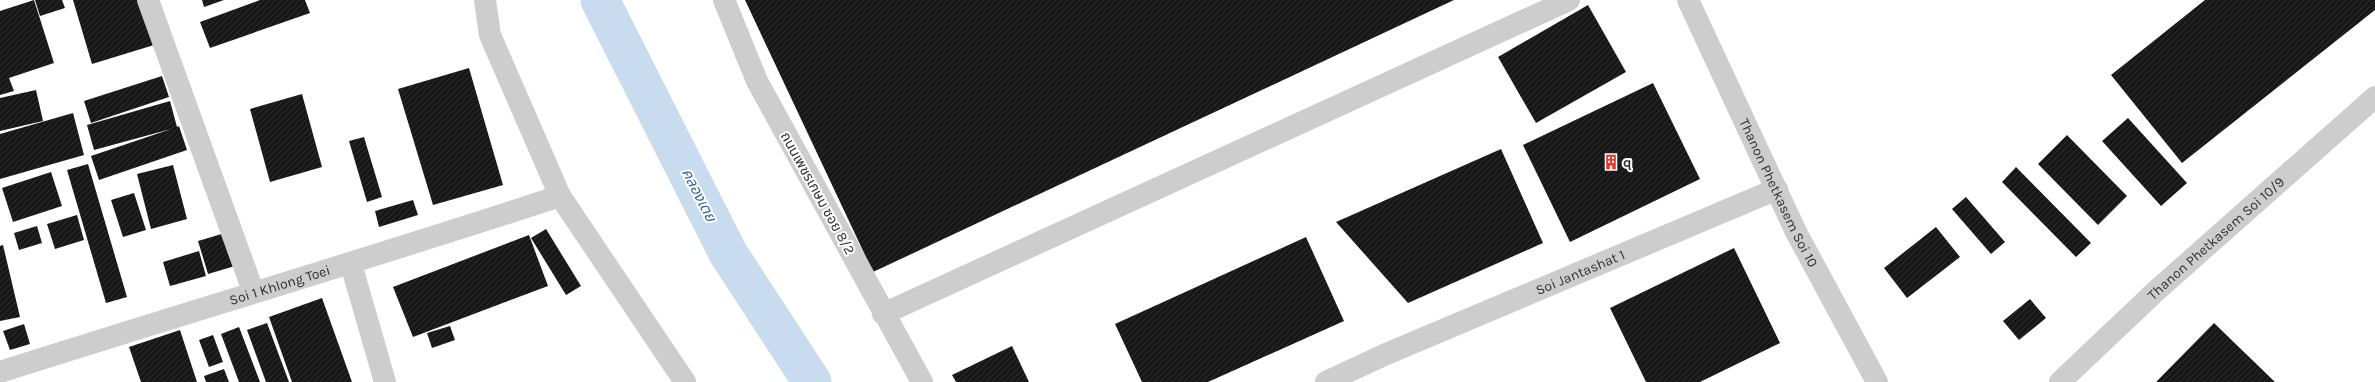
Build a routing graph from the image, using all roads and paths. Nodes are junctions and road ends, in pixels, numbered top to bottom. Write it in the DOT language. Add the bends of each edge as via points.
graph roads {
  1 [pos="148,0"];
  2 [pos="485,0"];
  3 [pos="724,0"];
  4 [pos="1569,0"];
  5 [pos="1688,0"];
  6 [pos="2375,97"];
  7 [pos="1776,189"];
  8 [pos="560,196"];
  9 [pos="351,264"];
  10 [pos="253,291"];
  11 [pos="883,314"];
  12 [pos="0,372"];
  13 [pos="385,382"];
  14 [pos="685,382"];
  15 [pos="922,382"];
  16 [pos="1326,382"];
  17 [pos="1877,382"];
  18 [pos="2060,382"];
  1 -- 10 [label="street"];
  2 -- 8 [label="street" via="490,35"];
  3 -- 11 [label="street, ถนนเพชรเกษม ซอย 8/2" via="757,81"];
  4 -- 11 [label="street"];
  5 -- 7 [label="street, Thanon Phetkasem Soi 10"];
  6 -- 18 [label="street, Thanon Phetkasem Soi 10/9" via="2156,291"];
  7 -- 16 [label="street, Soi Jantashat 1"];
  7 -- 17 [label="street, Thanon Phetkasem Soi 10" via="1796,232"];
  8 -- 9 [label="street, Soi 1 Khlong Toei"];
  8 -- 14 [label="street"];
  9 -- 10 [label="street, Soi 1 Khlong Toei"];
  9 -- 13 [label="street"];
  10 -- 12 [label="street, Soi 1 Khlong Toei"];
  11 -- 15 [label="street, ถนนเพชรเกษม ซอย 8/2"];
}
